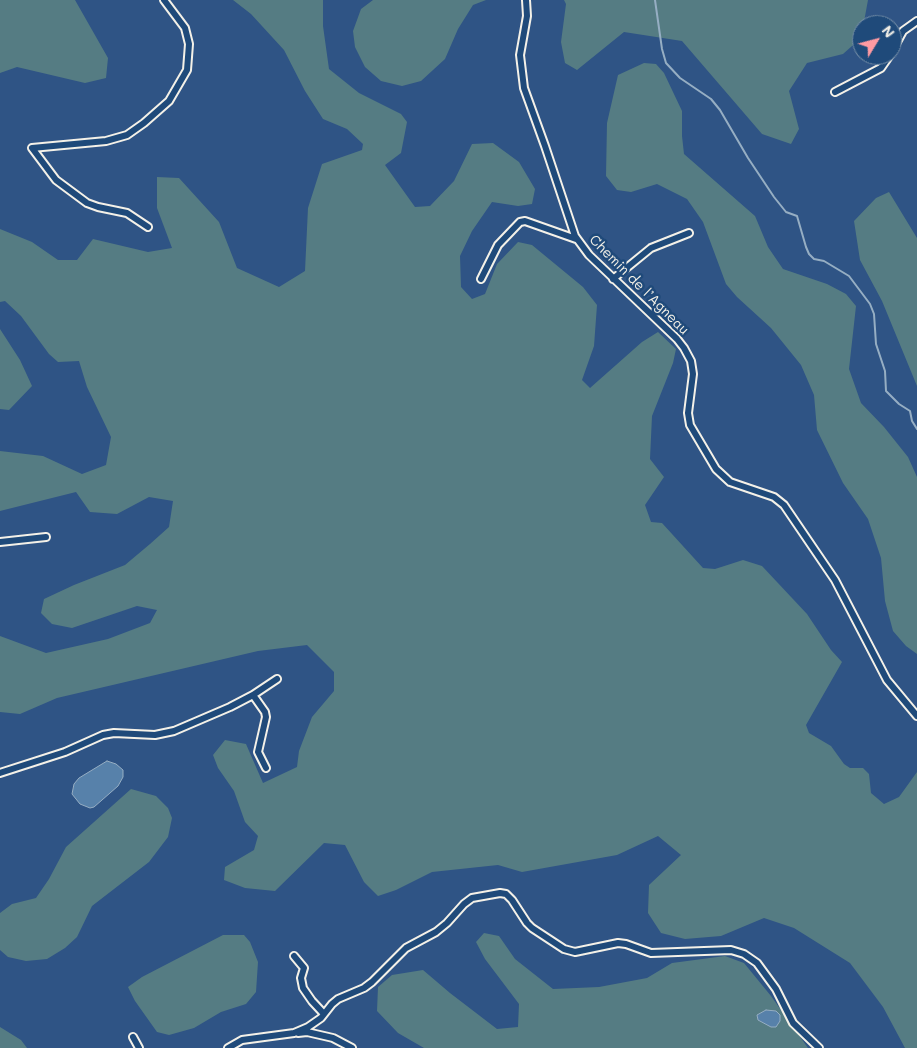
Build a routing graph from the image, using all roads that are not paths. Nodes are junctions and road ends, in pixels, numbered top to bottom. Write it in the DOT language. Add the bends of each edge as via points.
graph roads {
  1 [pos="164,0"];
  2 [pos="526,0"];
  3 [pos="917,21"];
  4 [pos="902,32"];
  5 [pos="883,65"];
  6 [pos="835,92"];
  7 [pos="148,227"];
  8 [pos="690,233"];
  9 [pos="576,239"];
  10 [pos="481,279"];
  11 [pos="612,279"];
  12 [pos="46,537"];
  13 [pos="0,542"];
  14 [pos="277,679"];
  15 [pos="253,695"];
  16 [pos="917,716"];
  17 [pos="266,768"];
  18 [pos="0,773"];
  19 [pos="294,956"];
  20 [pos="324,1014"];
  21 [pos="294,1033"];
  22 [pos="133,1037"];
  23 [pos="139,1048"];
  24 [pos="228,1048"];
  25 [pos="352,1048"];
  26 [pos="819,1048"];
  1 -- 7 [label="street" via="186,28 189,44 187,70 169,101 127,134 106,141 32,148 56,180 87,203 127,213"];
  2 -- 9 [label="street, Chemin de l’Agneau" via="527,16 520,55 524,88"];
  3 -- 4 [label="street"];
  5 -- 6 [label="street"];
  8 -- 11 [label="street" via="651,248"];
  9 -- 10 [label="street" via="520,222 498,245"];
  9 -- 11 [label="street, Chemin de l’Agneau"];
  11 -- 16 [label="street, Chemin de l’Agneau" via="688,354 693,374 688,413 690,425 716,469 730,482 774,497 784,504 835,580 887,680"];
  12 -- 13 [label="street"];
  14 -- 15 [label="street"];
  15 -- 17 [label="street" via="266,717 258,752"];
  15 -- 18 [label="street" via="174,731 155,735 109,733 65,752"];
  19 -- 20 [label="street" via="304,968 303,988"];
  20 -- 21 [label="street"];
  20 -- 26 [label="street" via="338,999 372,982 406,948 436,932 472,898 500,893 512,900 532,928 564,949 575,952 618,943 651,953 731,950 744,954 757,963 793,1023"];
  21 -- 24 [label="street" via="248,1039"];
  21 -- 25 [label="street" via="307,1032 333,1038"];
  22 -- 23 [label="street"];
}
